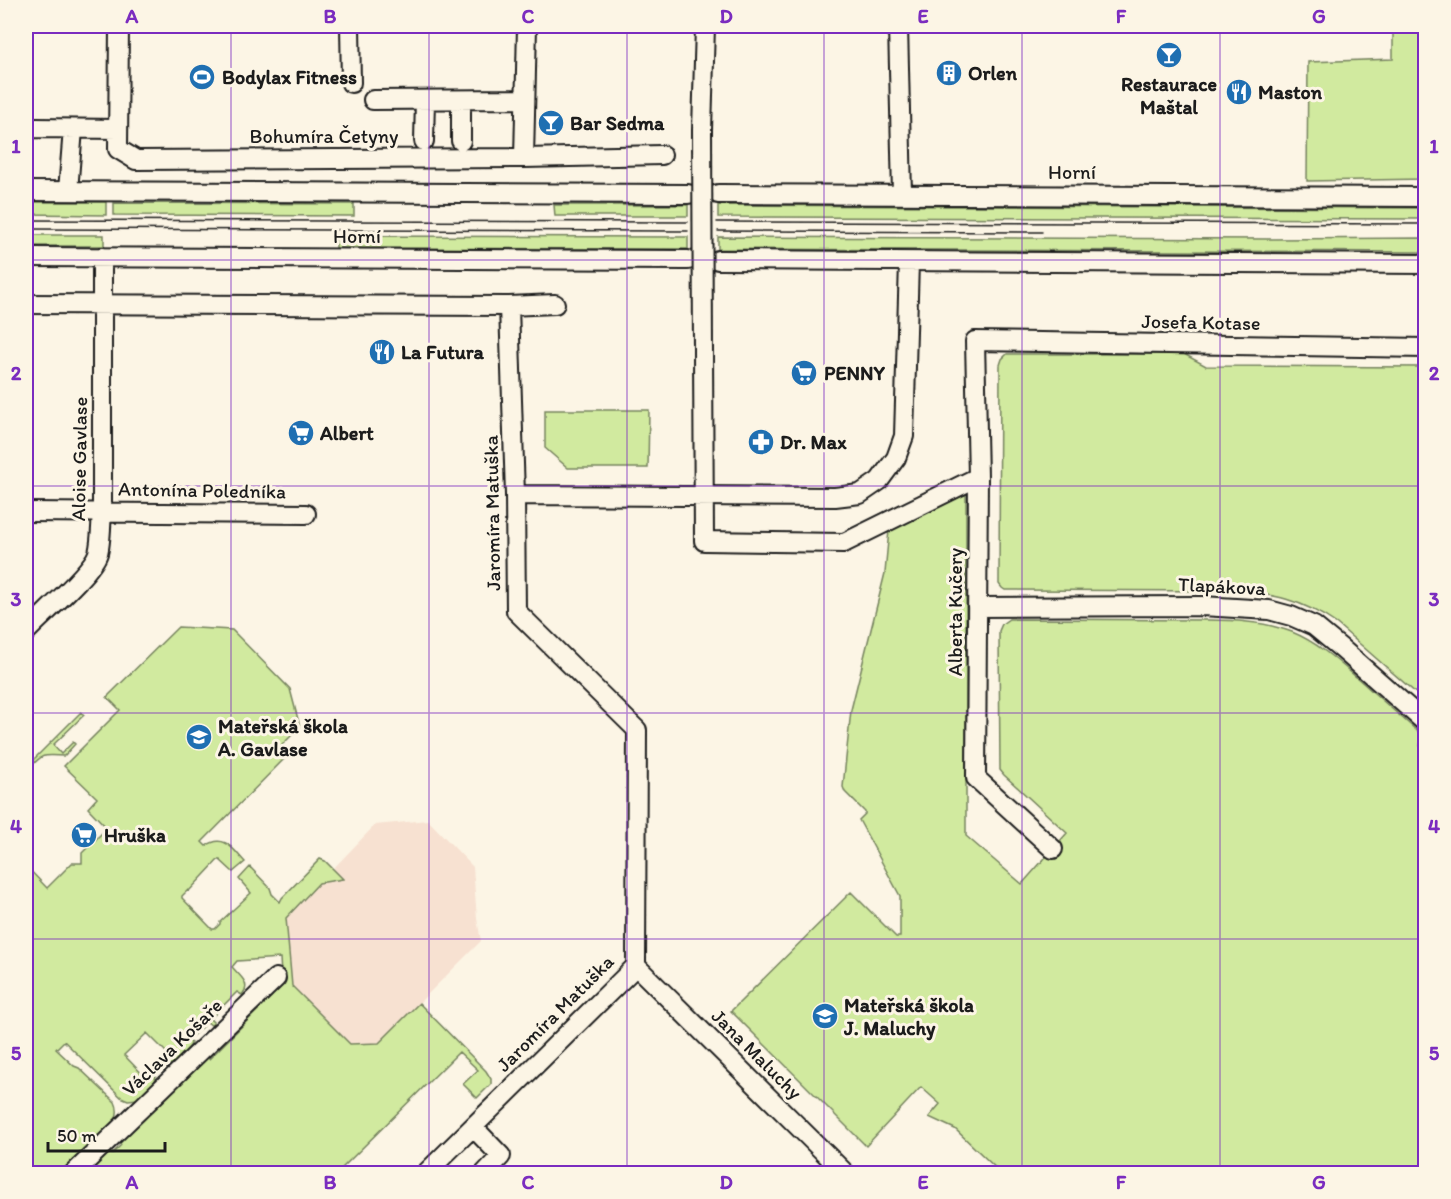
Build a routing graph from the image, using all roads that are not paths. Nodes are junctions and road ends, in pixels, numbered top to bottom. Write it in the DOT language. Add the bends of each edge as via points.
graph roads {
  1 [pos="119,26"];
  2 [pos="350,26"];
  3 [pos="527,26"];
  4 [pos="705,26"];
  5 [pos="898,26"];
  6 [pos="351,83"];
  7 [pos="525,99"];
  8 [pos="373,100"];
  9 [pos="424,100"];
  10 [pos="461,100"];
  11 [pos="26,129"];
  12 [pos="72,129"];
  13 [pos="118,129"];
  14 [pos="424,141"];
  15 [pos="461,141"];
  16 [pos="662,155"];
  17 [pos="524,158"];
  18 [pos="26,190"];
  19 [pos="68,191"];
  20 [pos="688,194"];
  21 [pos="718,194"];
  22 [pos="902,194"];
  23 [pos="1425,196"];
  24 [pos="26,257"];
  25 [pos="102,257"];
  26 [pos="688,260"];
  27 [pos="718,260"];
  28 [pos="909,262"];
  29 [pos="1425,264"];
  30 [pos="26,304"];
  31 [pos="103,304"];
  32 [pos="555,304"];
  33 [pos="509,306"];
  34 [pos="975,342"];
  35 [pos="1425,348"];
  36 [pos="978,477"];
  37 [pos="515,495"];
  38 [pos="704,496"];
  39 [pos="26,512"];
  40 [pos="102,512"];
  41 [pos="306,514"];
  42 [pos="977,607"];
  43 [pos="26,632"];
  44 [pos="1425,723"];
  45 [pos="1053,849"];
  46 [pos="636,966"];
  47 [pos="276,978"];
  48 [pos="473,1126"];
  49 [pos="73,1173"];
  50 [pos="425,1173"];
  51 [pos="484,1173"];
  52 [pos="846,1173"];
  1 -- 13 [label="street, Bohumíra Četyny"];
  2 -- 6 [label="street"];
  3 -- 7 [label="street"];
  4 -- 38 [label="street, bridge"];
  5 -- 22 [label="street"];
  7 -- 10 [label="street"];
  7 -- 17 [label="street"];
  8 -- 9 [label="street"];
  9 -- 10 [label="street"];
  9 -- 14 [label="street"];
  10 -- 15 [label="street"];
  11 -- 12 [label="street"];
  12 -- 13 [label="street"];
  12 -- 19 [label="street"];
  13 -- 17 [label="street, Bohumíra Četyny" via="118,149 136,160"];
  16 -- 17 [label="street"];
  18 -- 19 [label="street"];
  19 -- 20 [label="street"];
  21 -- 22 [label="street, Horní"];
  22 -- 23 [label="street, Horní"];
  24 -- 25 [label="street, Horní"];
  25 -- 26 [label="street, Horní"];
  25 -- 31 [label="street, Aloise Gavlase"];
  27 -- 28 [label="street"];
  28 -- 29 [label="street"];
  28 -- 38 [label="street" via="904,436 896,458 879,481 860,494 835,498"];
  30 -- 31 [label="street"];
  31 -- 33 [label="street"];
  31 -- 40 [label="street, Aloise Gavlase"];
  32 -- 33 [label="street"];
  33 -- 37 [label="street, Jaromíra Matuška"];
  34 -- 35 [label="street, Josefa Kotase"];
  34 -- 36 [label="street, Alberta Kučery"];
  36 -- 38 [label="street" via="844,543 704,541"];
  36 -- 42 [label="street, Alberta Kučery"];
  37 -- 38 [label="street"];
  37 -- 46 [label="street, Jaromíra Matuška" via="516,612 637,730"];
  39 -- 40 [label="street, Antonína Poledníka"];
  40 -- 41 [label="street, Antonína Poledníka"];
  40 -- 43 [label="street, Aloise Gavlase" via="98,554 92,566"];
  42 -- 44 [label="street, Tlapákova" via="1202,606 1269,610 1314,626"];
  42 -- 45 [label="street, Alberta Kučery" via="976,778"];
  46 -- 48 [label="street, Jaromíra Matuška"];
  46 -- 52 [label="street, Jana Maluchy"];
  47 -- 49 [label="street, Václava Košaře"];
  48 -- 50 [label="street, Jaromíra Matuška"];
  48 -- 51 [label="street" via="501,1156"];
}
